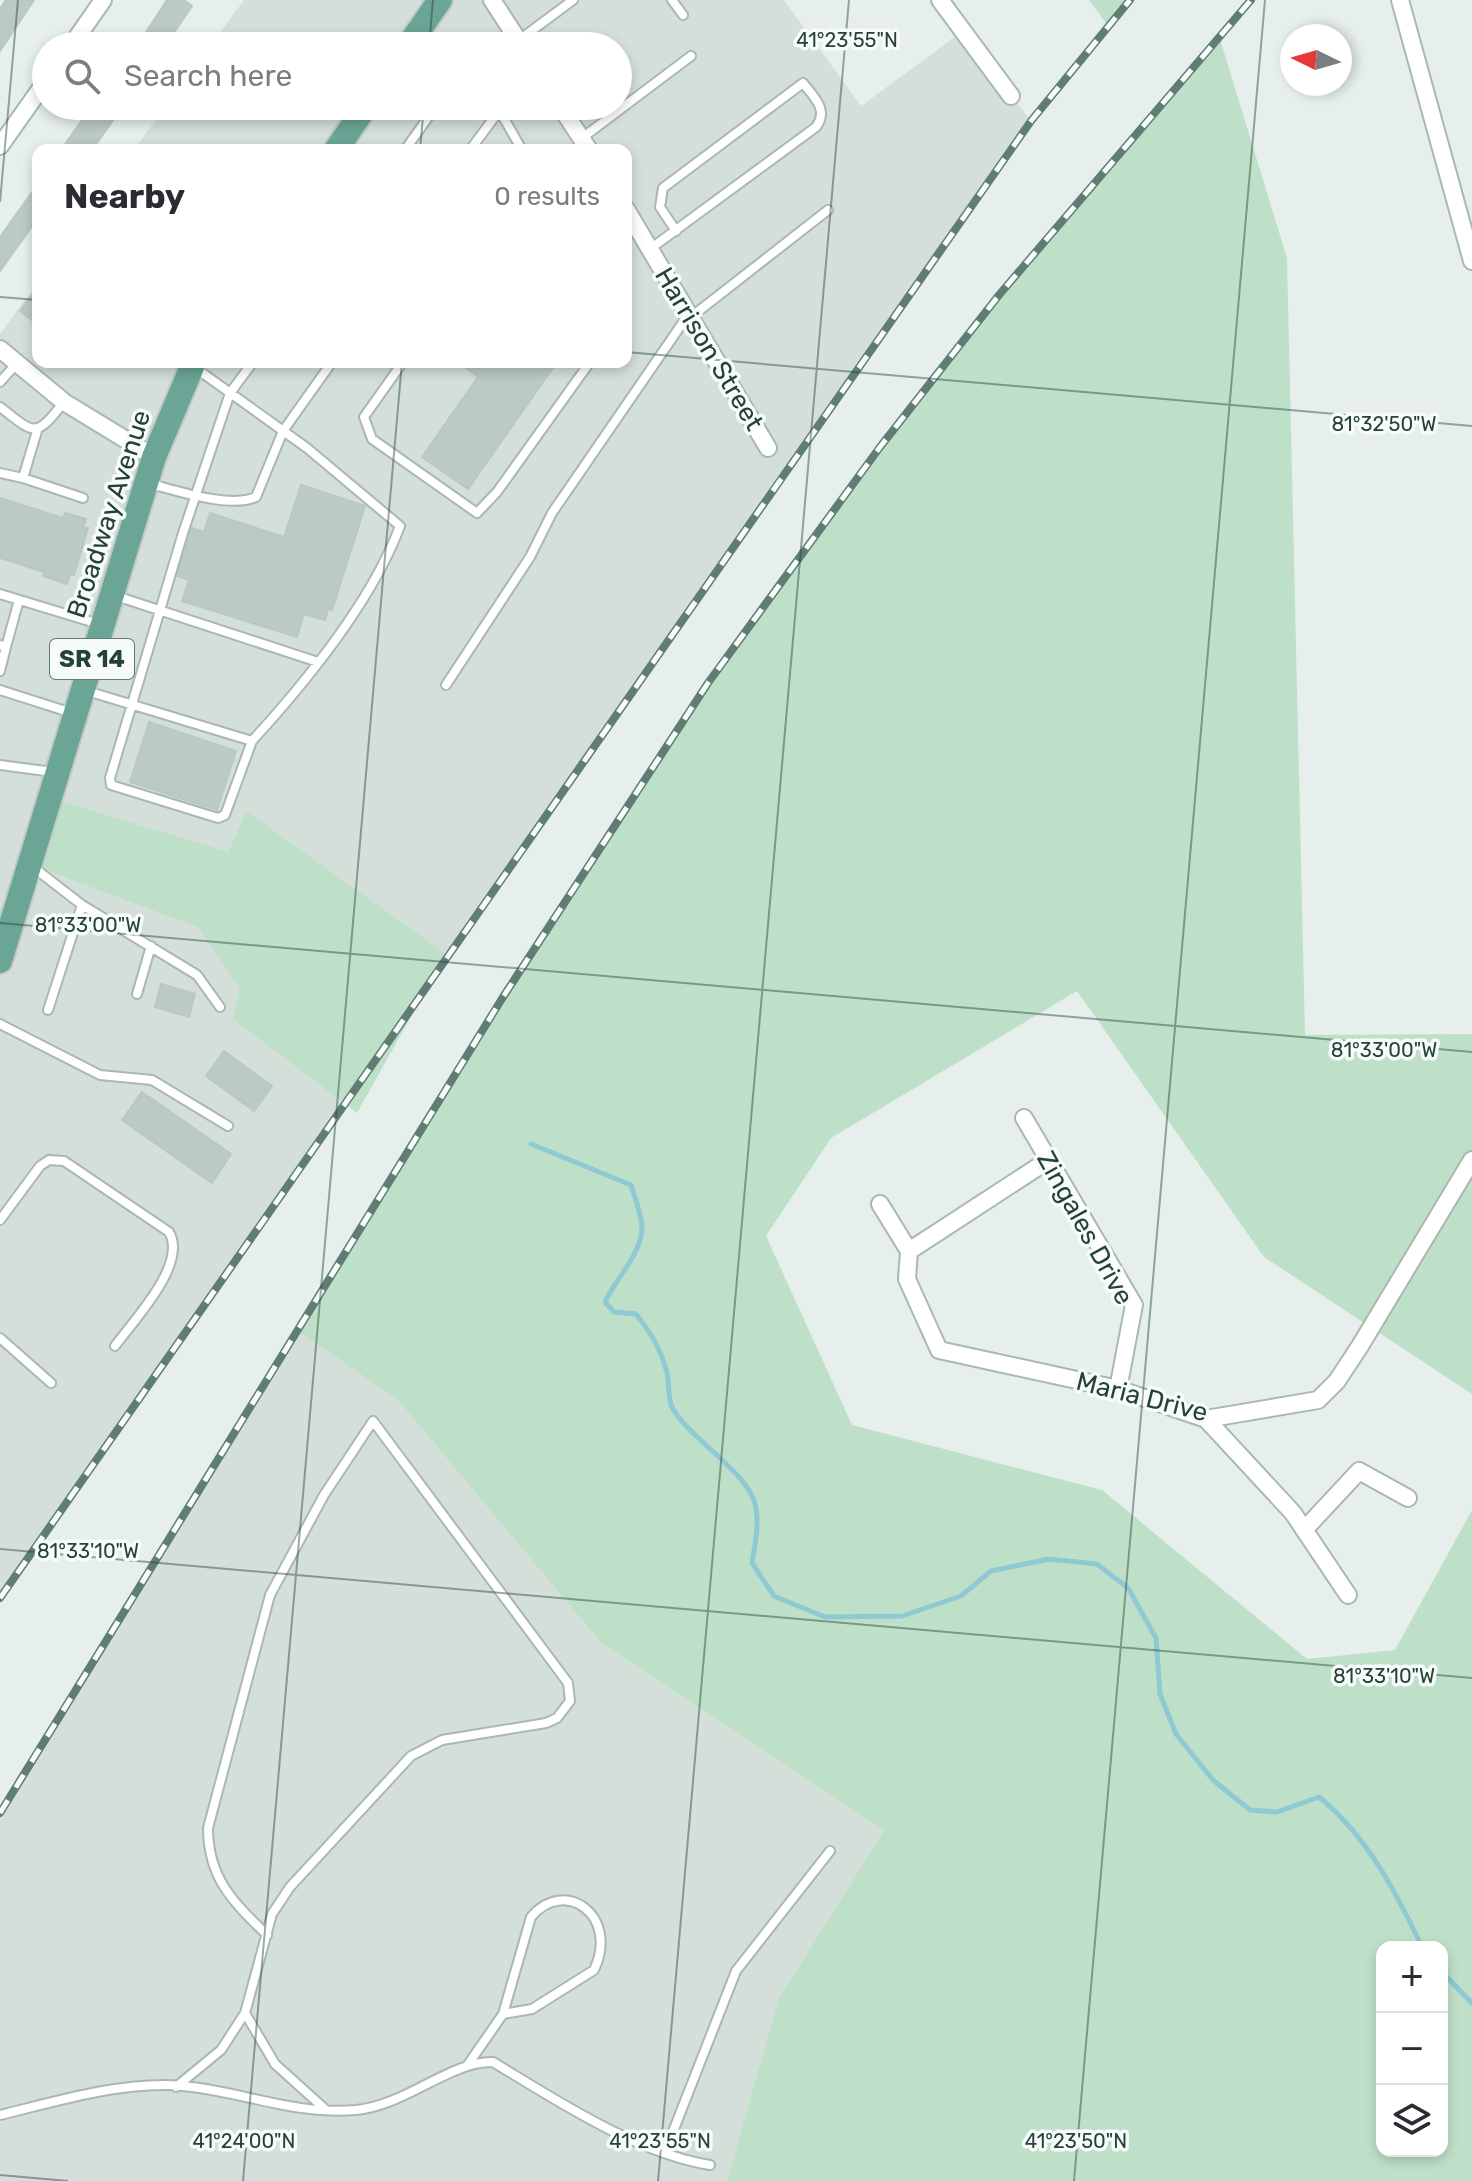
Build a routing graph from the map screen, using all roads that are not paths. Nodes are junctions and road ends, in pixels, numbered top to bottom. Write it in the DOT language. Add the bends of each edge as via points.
graph roads {
  1 [pos="103,0"];
  2 [pos="440,0"];
  3 [pos="492,0"];
  4 [pos="573,0"];
  5 [pos="672,0"];
  6 [pos="940,0"];
  7 [pos="1400,0"];
  8 [pos="683,15"];
  9 [pos="81,32"];
  10 [pos="418,32"];
  11 [pos="513,32"];
  12 [pos="534,32"];
  13 [pos="691,56"];
  14 [pos="1011,96"];
  15 [pos="32,101"];
  16 [pos="632,105"];
  17 [pos="356,120"];
  18 [pos="426,120"];
  19 [pos="490,120"];
  20 [pos="505,120"];
  21 [pos="569,120"];
  22 [pos="614,120"];
  23 [pos="340,144"];
  24 [pos="409,144"];
  25 [pos="474,144"];
  26 [pos="519,144"];
  27 [pos="585,144"];
  28 [pos="0,146"];
  29 [pos="828,210"];
  30 [pos="632,219"];
  31 [pos="676,231"];
  32 [pos="650,249"];
  33 [pos="1472,261"];
  34 [pos="689,316"];
  35 [pos="0,349"];
  36 [pos="17,363"];
  37 [pos="191,368"];
  38 [pos="198,368"];
  39 [pos="249,368"];
  40 [pos="328,368"];
  41 [pos="399,368"];
  42 [pos="586,368"];
  43 [pos="0,382"];
  44 [pos="230,393"];
  45 [pos="64,402"];
  46 [pos="0,407"];
  47 [pos="37,431"];
  48 [pos="283,431"];
  49 [pos="768,448"];
  50 [pos="154,457"];
  51 [pos="0,473"];
  52 [pos="23,478"];
  53 [pos="146,482"];
  54 [pos="196,496"];
  55 [pos="83,498"];
  56 [pos="0,594"];
  57 [pos="112,595"];
  58 [pos="19,600"];
  59 [pos="160,609"];
  60 [pos="102,626"];
  61 [pos="3,646"];
  62 [pos="318,662"];
  63 [pos="0,671"];
  64 [pos="446,685"];
  65 [pos="0,690"];
  66 [pos="83,690"];
  67 [pos="132,705"];
  68 [pos="75,714"];
  69 [pos="252,741"];
  70 [pos="0,765"];
  71 [pos="58,772"];
  72 [pos="29,864"];
  73 [pos="82,905"];
  74 [pos="151,946"];
  75 [pos="0,961"];
  76 [pos="137,994"];
  77 [pos="220,1007"];
  78 [pos="48,1010"];
  79 [pos="0,1024"];
  80 [pos="1024,1118"];
  81 [pos="228,1126"];
  82 [pos="1472,1160"];
  83 [pos="1047,1161"];
  84 [pos="880,1204"];
  85 [pos="0,1220"];
  86 [pos="909,1251"];
  87 [pos="0,1338"];
  88 [pos="115,1346"];
  89 [pos="51,1383"];
  90 [pos="1118,1389"];
  91 [pos="1206,1419"];
  92 [pos="1408,1498"];
  93 [pos="1304,1530"];
  94 [pos="1348,1595"];
  95 [pos="830,1851"];
  96 [pos="267,1935"];
  97 [pos="245,2013"];
  98 [pos="503,2014"];
  99 [pos="467,2066"];
  100 [pos="176,2087"];
  101 [pos="328,2112"];
  102 [pos="0,2115"];
  103 [pos="665,2152"];
  104 [pos="710,2165"];
  1 -- 9 [label="street"];
  2 -- 10 [label="main road"];
  3 -- 11 [label="street"];
  4 -- 12 [label="lane"];
  5 -- 8 [label="lane"];
  6 -- 14 [label="street"];
  7 -- 33 [label="street"];
  13 -- 16 [label="lane"];
  15 -- 28 [label="street"];
  17 -- 23 [label="main road"];
  18 -- 24 [label="lane"];
  19 -- 25 [label="lane"];
  20 -- 26 [label="lane"];
  21 -- 27 [label="street"];
  22 -- 27 [label="lane"];
  29 -- 34 [label="lane"];
  30 -- 32 [label="street, Harrison Street"];
  31 -- 31 [label="lane" via="660,207 663,188 803,83 820,105 816,127"];
  31 -- 32 [label="lane"];
  32 -- 34 [label="street, Harrison Street"];
  34 -- 49 [label="street, Harrison Street"];
  34 -- 64 [label="lane" via="552,513 530,557"];
  35 -- 36 [label="street"];
  36 -- 43 [label="lane"];
  36 -- 45 [label="street"];
  37 -- 50 [label="main road, Broadway Avenue / SR 14"];
  38 -- 44 [label="lane"];
  39 -- 44 [label="lane"];
  40 -- 48 [label="lane"];
  41 -- 42 [label="lane" via="364,417 372,439 477,513"];
  44 -- 48 [label="lane"];
  44 -- 54 [label="lane"];
  45 -- 47 [label="lane"];
  45 -- 50 [label="street"];
  46 -- 47 [label="lane"];
  47 -- 52 [label="lane"];
  48 -- 54 [label="lane" via="256,497 247,502"];
  48 -- 62 [label="lane" via="400,526 388,559"];
  50 -- 53 [label="main road, Broadway Avenue / SR 14"];
  51 -- 52 [label="lane"];
  52 -- 55 [label="lane"];
  53 -- 54 [label="lane"];
  53 -- 57 [label="main road, Broadway Avenue / SR 14"];
  54 -- 59 [label="lane"];
  56 -- 58 [label="lane"];
  57 -- 59 [label="lane"];
  57 -- 60 [label="main road, Broadway Avenue / SR 14"];
  58 -- 60 [label="lane"];
  58 -- 61 [label="lane"];
  59 -- 62 [label="lane"];
  59 -- 67 [label="lane"];
  60 -- 66 [label="main road, Broadway Avenue / SR 14"];
  61 -- 63 [label="lane"];
  62 -- 69 [label="lane"];
  65 -- 68 [label="lane"];
  66 -- 67 [label="lane"];
  66 -- 68 [label="main road, Broadway Avenue / SR 14"];
  67 -- 69 [label="lane"];
  67 -- 69 [label="lane" via="111,785 218,818 225,815"];
  68 -- 71 [label="main road, Broadway Avenue / SR 14"];
  70 -- 71 [label="lane"];
  71 -- 72 [label="main road, Broadway Avenue / SR 14"];
  72 -- 73 [label="lane"];
  72 -- 75 [label="main road, Broadway Avenue / SR 14"];
  73 -- 74 [label="lane"];
  73 -- 78 [label="lane"];
  74 -- 76 [label="lane"];
  74 -- 77 [label="lane" via="197,975"];
  79 -- 81 [label="lane" via="100,1075 152,1080"];
  80 -- 83 [label="street, Zingales Drive"];
  82 -- 91 [label="street, Maria Drive" via="1360,1346 1318,1400"];
  83 -- 86 [label="street"];
  83 -- 90 [label="street, Zingales Drive" via="1134,1305"];
  84 -- 86 [label="street, Maria Drive"];
  85 -- 88 [label="lane" via="40,1166 49,1160 64,1161 169,1232 175,1241 169,1267"];
  86 -- 90 [label="street, Maria Drive" via="907,1279 939,1350"];
  87 -- 89 [label="lane"];
  90 -- 91 [label="street, Maria Drive"];
  91 -- 93 [label="street"];
  92 -- 93 [label="street" via="1359,1471"];
  93 -- 94 [label="street"];
  95 -- 103 [label="lane" via="736,1971"];
  96 -- 96 [label="lane" via="219,1881 208,1856 208,1828 270,1595 324,1495 373,1421 568,1683 570,1701 546,1723 442,1740 411,1756 290,1887 272,1914"];
  96 -- 97 [label="lane"];
  97 -- 100 [label="lane" via="221,2050"];
  97 -- 101 [label="lane" via="275,2064"];
  98 -- 98 [label="lane" via="531,1917 552,1902 587,1910 603,1937 594,1970 532,2009"];
  98 -- 99 [label="lane"];
  99 -- 101 [label="lane" via="387,2105"];
  99 -- 103 [label="lane" via="493,2062 602,2124"];
  100 -- 101 [label="lane"];
  100 -- 102 [label="lane" via="88,2093"];
  103 -- 104 [label="lane"];
}
